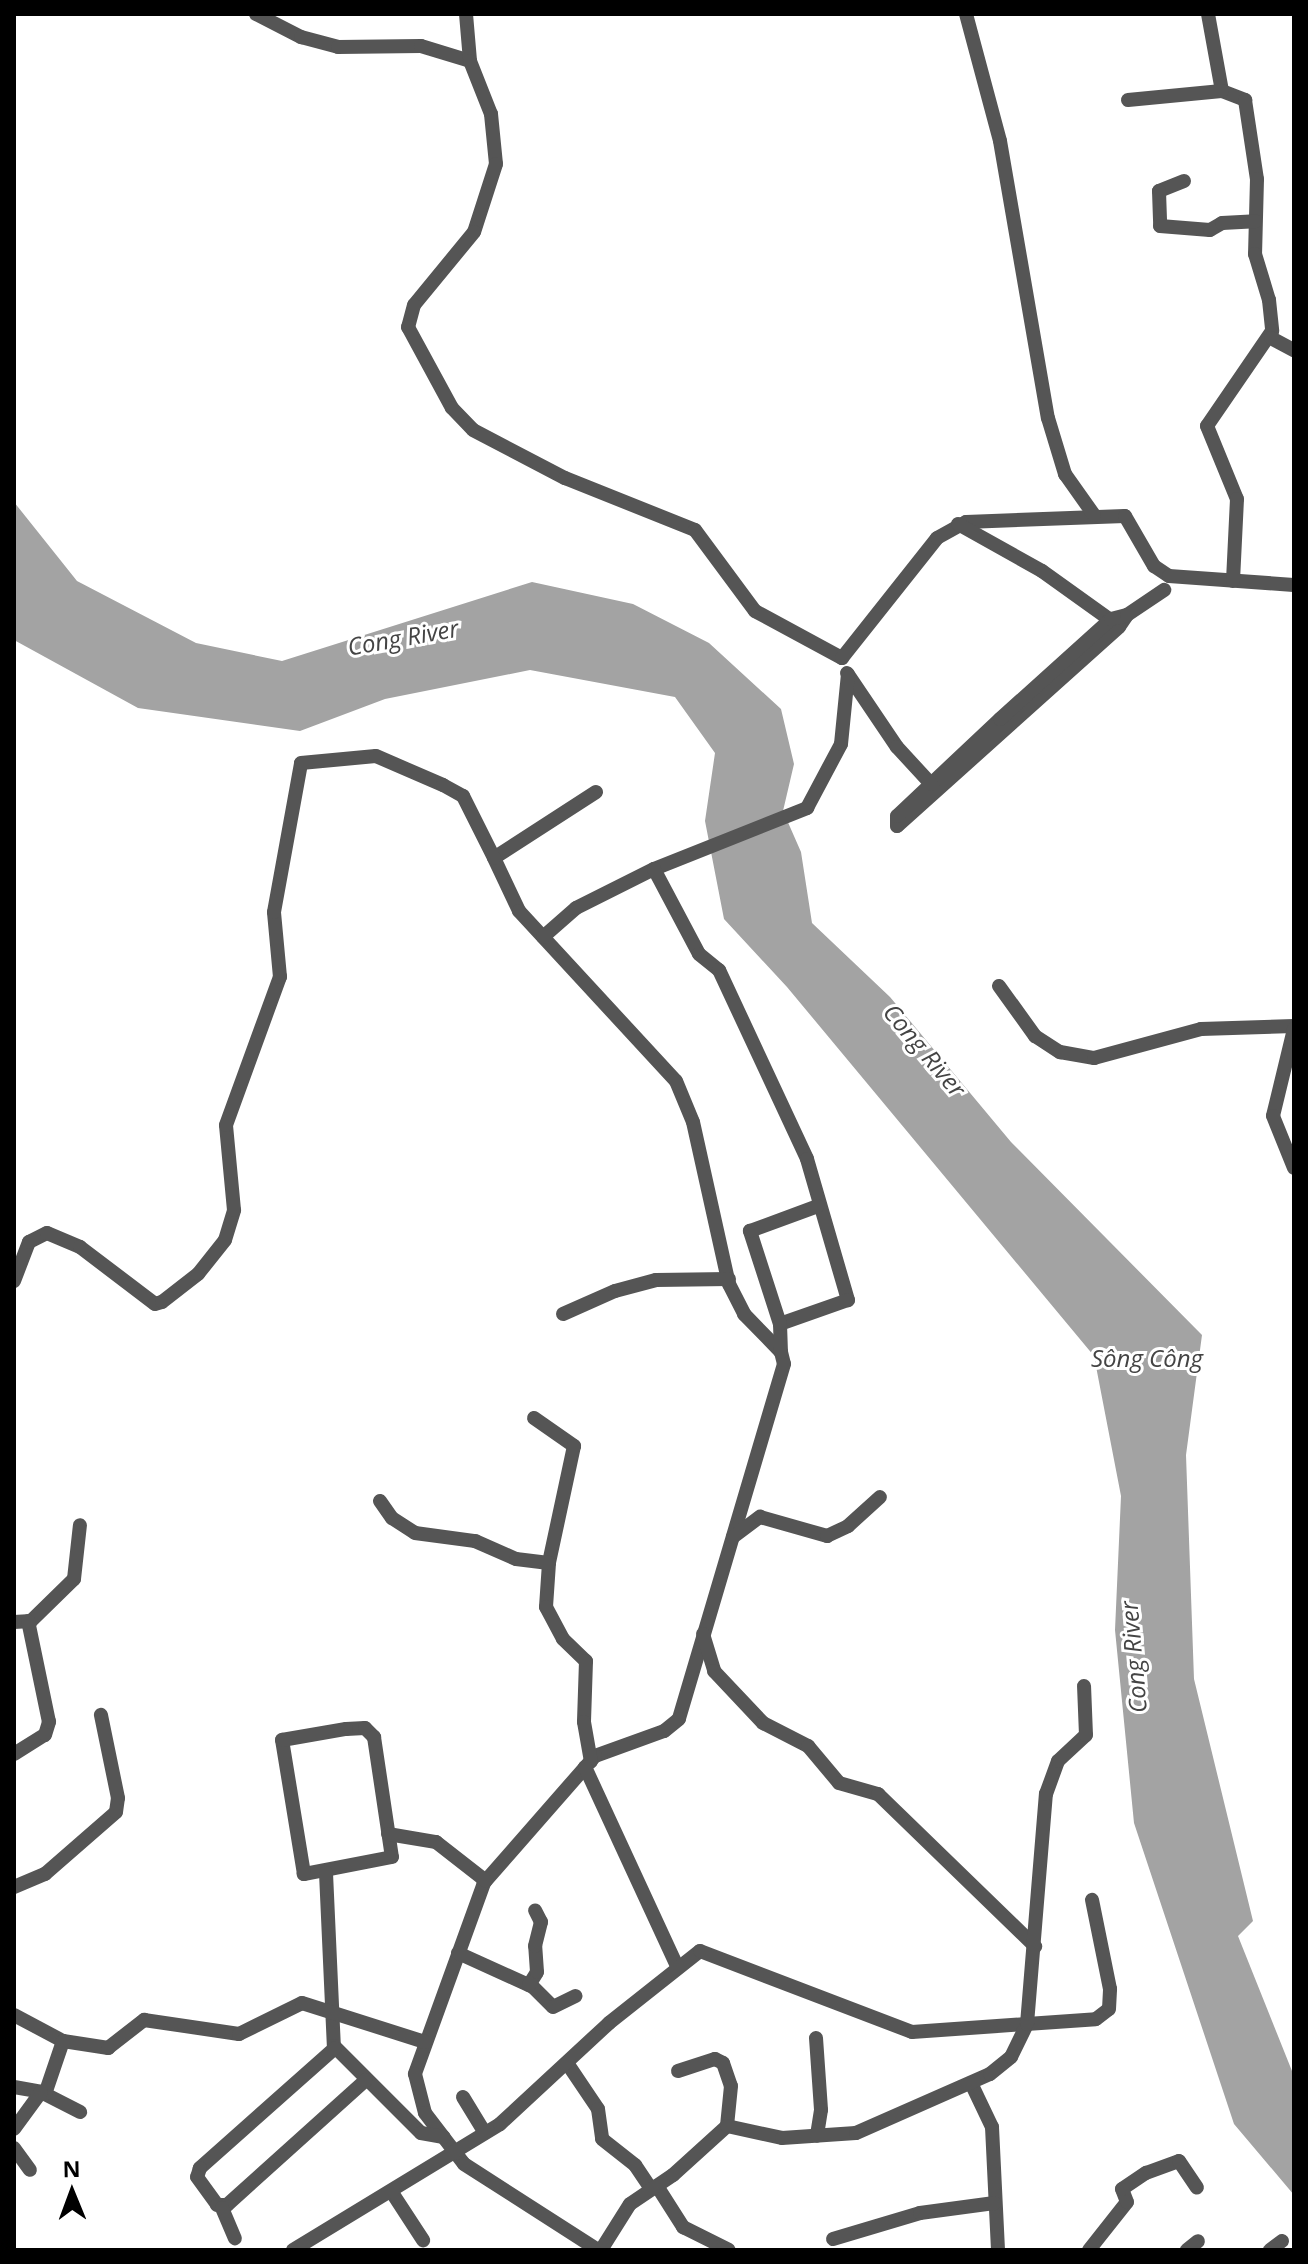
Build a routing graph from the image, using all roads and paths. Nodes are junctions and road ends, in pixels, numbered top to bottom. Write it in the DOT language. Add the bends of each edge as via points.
graph roads {
  1 [pos="256,14"];
  2 [pos="466,14"];
  3 [pos="966,14"];
  4 [pos="1208,14"];
  5 [pos="470,61"];
  6 [pos="1222,91"];
  7 [pos="1128,100"];
  8 [pos="1184,181"];
  9 [pos="1255,221"];
  10 [pos="1271,338"];
  11 [pos="1294,350"];
  12 [pos="1088,516"];
  13 [pos="958,523"];
  14 [pos="1233,581"];
  15 [pos="1172,584"];
  16 [pos="1294,585"];
  17 [pos="1127,615"];
  18 [pos="842,658"];
  19 [pos="848,674"];
  20 [pos="931,784"];
  21 [pos="596,792"];
  22 [pos="494,858"];
  23 [pos="654,869"];
  24 [pos="543,937"];
  25 [pos="999,986"];
  26 [pos="1294,1028"];
  27 [pos="1294,1168"];
  28 [pos="818,1206"];
  29 [pos="729,1279"];
  30 [pos="14,1281"];
  31 [pos="563,1314"];
  32 [pos="780,1324"];
  33 [pos="781,1352"];
  34 [pos="534,1418"];
  35 [pos="880,1497"];
  36 [pos="380,1501"];
  37 [pos="80,1525"];
  38 [pos="732,1537"];
  39 [pos="549,1563"];
  40 [pos="21,1622"];
  41 [pos="703,1634"];
  42 [pos="1084,1686"];
  43 [pos="101,1715"];
  44 [pos="14,1754"];
  45 [pos="588,1764"];
  46 [pos="388,1834"];
  47 [pos="326,1873"];
  48 [pos="486,1881"];
  49 [pos="14,1887"];
  50 [pos="1092,1900"];
  51 [pos="535,1910"];
  52 [pos="1035,1946"];
  53 [pos="458,1953"];
  54 [pos="678,1968"];
  55 [pos="529,1985"];
  56 [pos="576,1996"];
  57 [pos="336,2014"];
  58 [pos="14,2015"];
  59 [pos="1027,2024"];
  60 [pos="816,2038"];
  61 [pos="63,2041"];
  62 [pos="425,2042"];
  63 [pos="335,2048"];
  64 [pos="567,2063"];
  65 [pos="678,2071"];
  66 [pos="366,2080"];
  67 [pos="971,2083"];
  68 [pos="14,2087"];
  69 [pos="43,2093"];
  70 [pos="463,2097"];
  71 [pos="80,2112"];
  72 [pos="727,2126"];
  73 [pos="14,2129"];
  74 [pos="485,2133"];
  75 [pos="817,2136"];
  76 [pos="444,2137"];
  77 [pos="14,2148"];
  78 [pos="455,2152"];
  79 [pos="30,2170"];
  80 [pos="654,2188"];
  81 [pos="1197,2188"];
  82 [pos="391,2191"];
  83 [pos="994,2203"];
  84 [pos="222,2208"];
  85 [pos="235,2238"];
  86 [pos="833,2239"];
  87 [pos="423,2240"];
  88 [pos="293,2250"];
  89 [pos="600,2250"];
  90 [pos="729,2250"];
  91 [pos="998,2250"];
  92 [pos="1089,2250"];
  1 -- 5 [label="street" via="301,37 338,47 421,46"];
  2 -- 5 [label="street"];
  3 -- 12 [label="street" via="991,96 1048,418 1065,474"];
  4 -- 6 [label="street"];
  5 -- 18 [label="street" via="491,114 493,177 474,232 414,305 408,327 452,408 473,430 565,478 695,530 755,611"];
  6 -- 7 [label="street"];
  6 -- 9 [label="street" via="1245,100 1257,179"];
  8 -- 9 [label="street" via="1159,191 1160,226 1210,230 1222,223"];
  9 -- 10 [label="street" via="1255,254 1269,300"];
  10 -- 11 [label="street"];
  10 -- 14 [label="street" via="1207,426 1237,499"];
  12 -- 13 [label="street"];
  12 -- 15 [label="street" via="1125,516 1154,566"];
  13 -- 17 [label="street"];
  13 -- 18 [label="street" via="937,538"];
  14 -- 15 [label="street"];
  14 -- 16 [label="street"];
  15 -- 17 [label="street"];
  17 -- 20 [label="street"];
  17 -- 20 [label="street" via="897,826 897,816"];
  18 -- 19 [label="street"];
  19 -- 20 [label="street" via="897,747"];
  19 -- 23 [label="street" via="841,744 819,793 803,810"];
  21 -- 22 [label="street"];
  22 -- 24 [label="street" via="512,900"];
  22 -- 30 [label="street" via="463,796 443,785 376,756 301,763 274,912 280,977 226,1125 234,1210 225,1240 198,1274 155,1304 80,1247 47,1233 29,1242"];
  23 -- 24 [label="street" via="576,908"];
  23 -- 28 [label="street" via="699,954 719,970 738,1005 807,1159"];
  24 -- 29 [label="street" via="676,1081 693,1122"];
  25 -- 26 [label="street" via="1035,1036 1068,1054 1094,1058 1206,1028"];
  26 -- 27 [label="street" via="1273,1116"];
  28 -- 32 [label="street" via="750,1231"];
  28 -- 32 [label="street" via="848,1303"];
  29 -- 31 [label="street" via="656,1280"];
  29 -- 33 [label="street" via="744,1314"];
  32 -- 33 [label="street"];
  33 -- 38 [label="street" via="784,1364"];
  34 -- 39 [label="street" via="574,1446"];
  35 -- 38 [label="street" via="848,1526 827,1536 760,1517"];
  36 -- 39 [label="street" via="392,1518 415,1533 475,1541 516,1559"];
  37 -- 40 [label="street" via="74,1579"];
  38 -- 41 [label="street"];
  39 -- 45 [label="street" via="546,1607 551,1622 586,1661"];
  40 -- 44 [label="street" via="49,1722 45,1735"];
  41 -- 45 [label="street" via="679,1719 664,1731"];
  41 -- 52 [label="street" via="714,1671 763,1723 808,1746 839,1783 878,1794"];
  42 -- 52 [label="street" via="1086,1735 1058,1761 1046,1794"];
  43 -- 49 [label="street" via="118,1798 116,1812 45,1874"];
  45 -- 48 [label="street"];
  45 -- 54 [label="street"];
  46 -- 47 [label="street" via="389,1861"];
  46 -- 47 [label="street" via="371,1730 284,1737 301,1872"];
  46 -- 48 [label="street" via="436,1842"];
  47 -- 57 [label="street"];
  48 -- 53 [label="street"];
  50 -- 59 [label="street" via="1107,1959 1107,2012 1096,2019"];
  51 -- 55 [label="street" via="541,1922 535,1946 537,1972"];
  52 -- 59 [label="street"];
  53 -- 55 [label="street"];
  53 -- 62 [label="street"];
  54 -- 59 [label="street" via="700,1951 912,2032"];
  54 -- 64 [label="street"];
  55 -- 56 [label="street" via="553,2007"];
  57 -- 61 [label="street" via="302,2003 239,2034 144,2020 108,2048"];
  57 -- 62 [label="street"];
  57 -- 63 [label="street"];
  58 -- 61 [label="street"];
  59 -- 67 [label="street" via="1011,2057"];
  60 -- 75 [label="street" via="821,2110"];
  61 -- 69 [label="street"];
  62 -- 76 [label="street" via="415,2074 425,2113"];
  63 -- 66 [label="street"];
  63 -- 84 [label="street" via="200,2168 197,2177"];
  64 -- 74 [label="street"];
  64 -- 80 [label="street" via="598,2109 602,2139"];
  65 -- 72 [label="street" via="715,2059 723,2063 731,2086"];
  66 -- 76 [label="street" via="421,2133"];
  66 -- 84 [label="street"];
  67 -- 75 [label="street" via="856,2133"];
  67 -- 83 [label="street" via="992,2127"];
  68 -- 69 [label="street"];
  69 -- 71 [label="street"];
  69 -- 73 [label="street"];
  70 -- 74 [label="street"];
  72 -- 75 [label="street" via="782,2138"];
  72 -- 80 [label="street"];
  74 -- 78 [label="street"];
  76 -- 78 [label="street"];
  77 -- 79 [label="street"];
  78 -- 82 [label="street"];
  78 -- 89 [label="street" via="464,2164"];
  80 -- 89 [label="street" via="630,2204"];
  80 -- 90 [label="street" via="683,2227"];
  81 -- 92 [label="street" via="1179,2161 1146,2173 1122,2189 1127,2202"];
  82 -- 87 [label="street"];
  82 -- 88 [label="street"];
  83 -- 86 [label="street" via="920,2213"];
  83 -- 91 [label="street"];
  84 -- 85 [label="street"];
}
